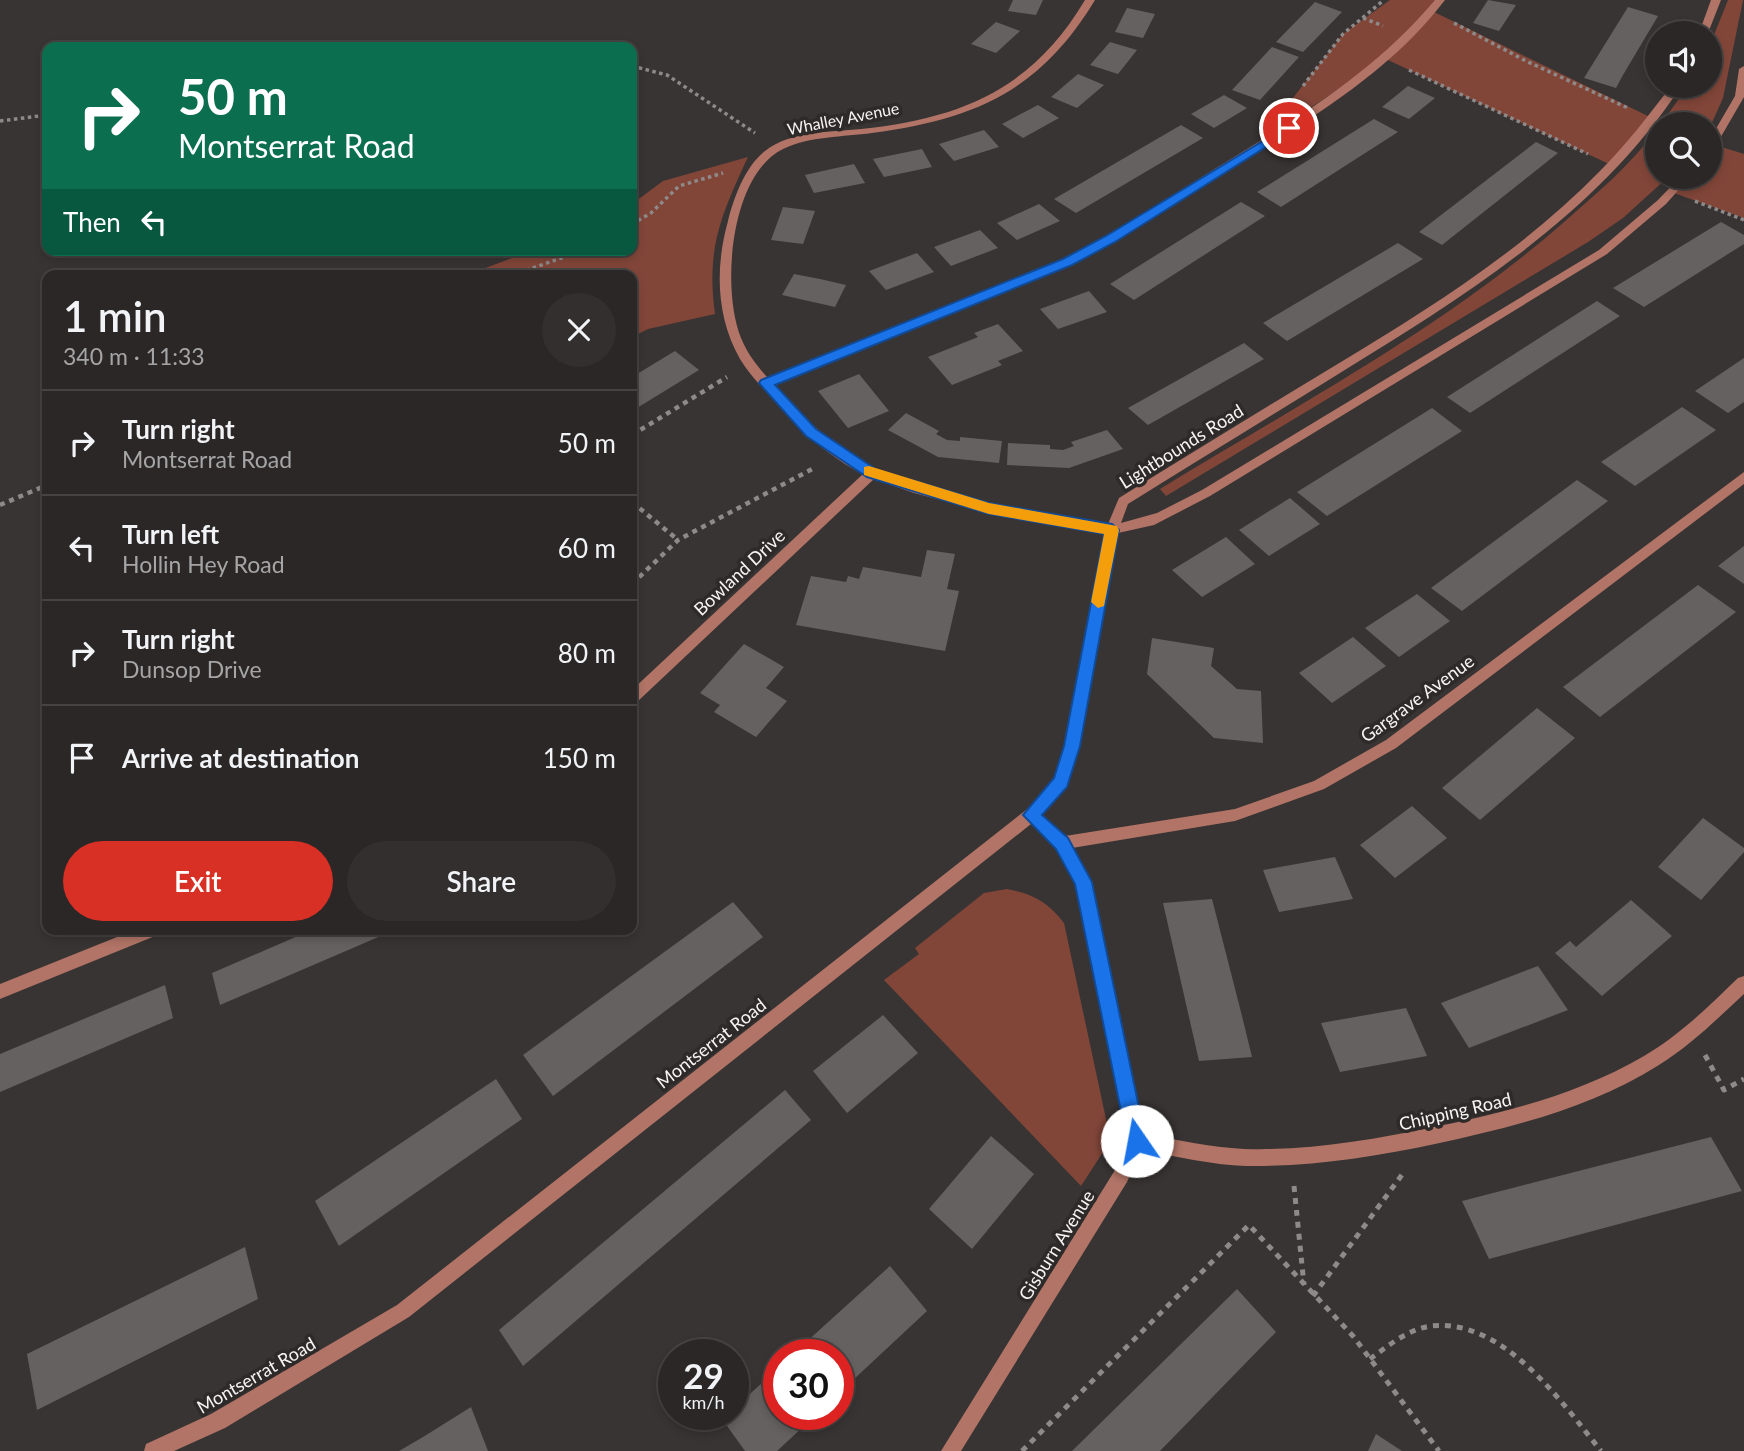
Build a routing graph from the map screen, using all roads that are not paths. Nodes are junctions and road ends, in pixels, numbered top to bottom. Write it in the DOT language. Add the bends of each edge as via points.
graph roads {
  1 [pos="1090,0"];
  2 [pos="1440,0"];
  3 [pos="1716,0"];
  4 [pos="1708,21"];
  5 [pos="1744,69"];
  6 [pos="1667,98"];
  7 [pos="1722,127"];
  8 [pos="1674,189"];
  9 [pos="766,383"];
  10 [pos="872,473"];
  11 [pos="1744,477"];
  12 [pos="1112,530"];
  13 [pos="637,693"];
  14 [pos="1031,815"];
  15 [pos="1062,844"];
  16 [pos="140,935"];
  17 [pos="1744,983"];
  18 [pos="0,992"];
  19 [pos="1137,1141"];
  20 [pos="153,1451"];
  21 [pos="950,1451"];
  1 -- 9 [label="street, Whalley Avenue" via="1056,49 1025,78 986,99 877,130 802,139 776,148 760,161 729,230 724,266 731,327"];
  2 -- 9 [label="street" via="1386,59 1325,106 1110,239 1068,262"];
  3 -- 4 [label="street"];
  5 -- 7 [label="street" via="1740,96"];
  6 -- 12 [label="street, Lightbounds Road" via="1629,148 1574,204 1512,256 1402,330 1123,501"];
  8 -- 12 [label="street" via="1602,251 1206,493 1148,524"];
  9 -- 10 [label="street, Whalley Avenue" via="811,433"];
  10 -- 12 [label="street, Whalley Avenue" via="989,509"];
  10 -- 13 [label="street, Bowland Drive"];
  11 -- 15 [label="street, Gargrave Avenue" via="1391,744 1319,785 1235,815"];
  12 -- 14 [label="street, Montserrat Road" via="1072,746 1061,782"];
  14 -- 15 [label="street"];
  14 -- 20 [label="street, Montserrat Road" via="403,1311 218,1421"];
  15 -- 19 [label="street" via="1083,882"];
  16 -- 18 [label="street"];
  17 -- 19 [label="street, Chipping Road" via="1692,1033 1653,1060 1605,1087 1508,1120 1377,1147 1291,1157 1215,1155"];
  19 -- 21 [label="street, Gisburn Avenue" via="1121,1177"];
}
